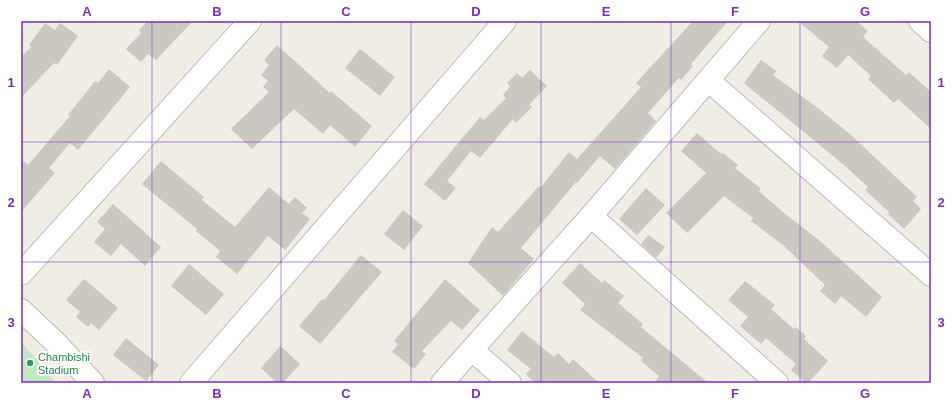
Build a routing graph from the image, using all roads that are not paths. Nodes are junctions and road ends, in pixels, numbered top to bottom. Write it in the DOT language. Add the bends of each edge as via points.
graph roads {
  1 [pos="250,21"];
  2 [pos="505,21"];
  3 [pos="759,21"];
  4 [pos="920,21"];
  5 [pos="931,31"];
  6 [pos="708,80"];
  7 [pos="591,216"];
  8 [pos="21,274"];
  9 [pos="931,276"];
  10 [pos="21,310"];
  11 [pos="472,350"];
  12 [pos="93,383"];
  13 [pos="190,383"];
  14 [pos="442,383"];
  15 [pos="510,383"];
  16 [pos="777,383"];
  1 -- 8 [label="street"];
  2 -- 13 [label="street"];
  3 -- 6 [label="street"];
  4 -- 5 [label="street"];
  6 -- 7 [label="street"];
  6 -- 9 [label="street"];
  7 -- 11 [label="street"];
  7 -- 16 [label="street"];
  10 -- 12 [label="street"];
  11 -- 14 [label="street"];
  11 -- 15 [label="street"];
}
